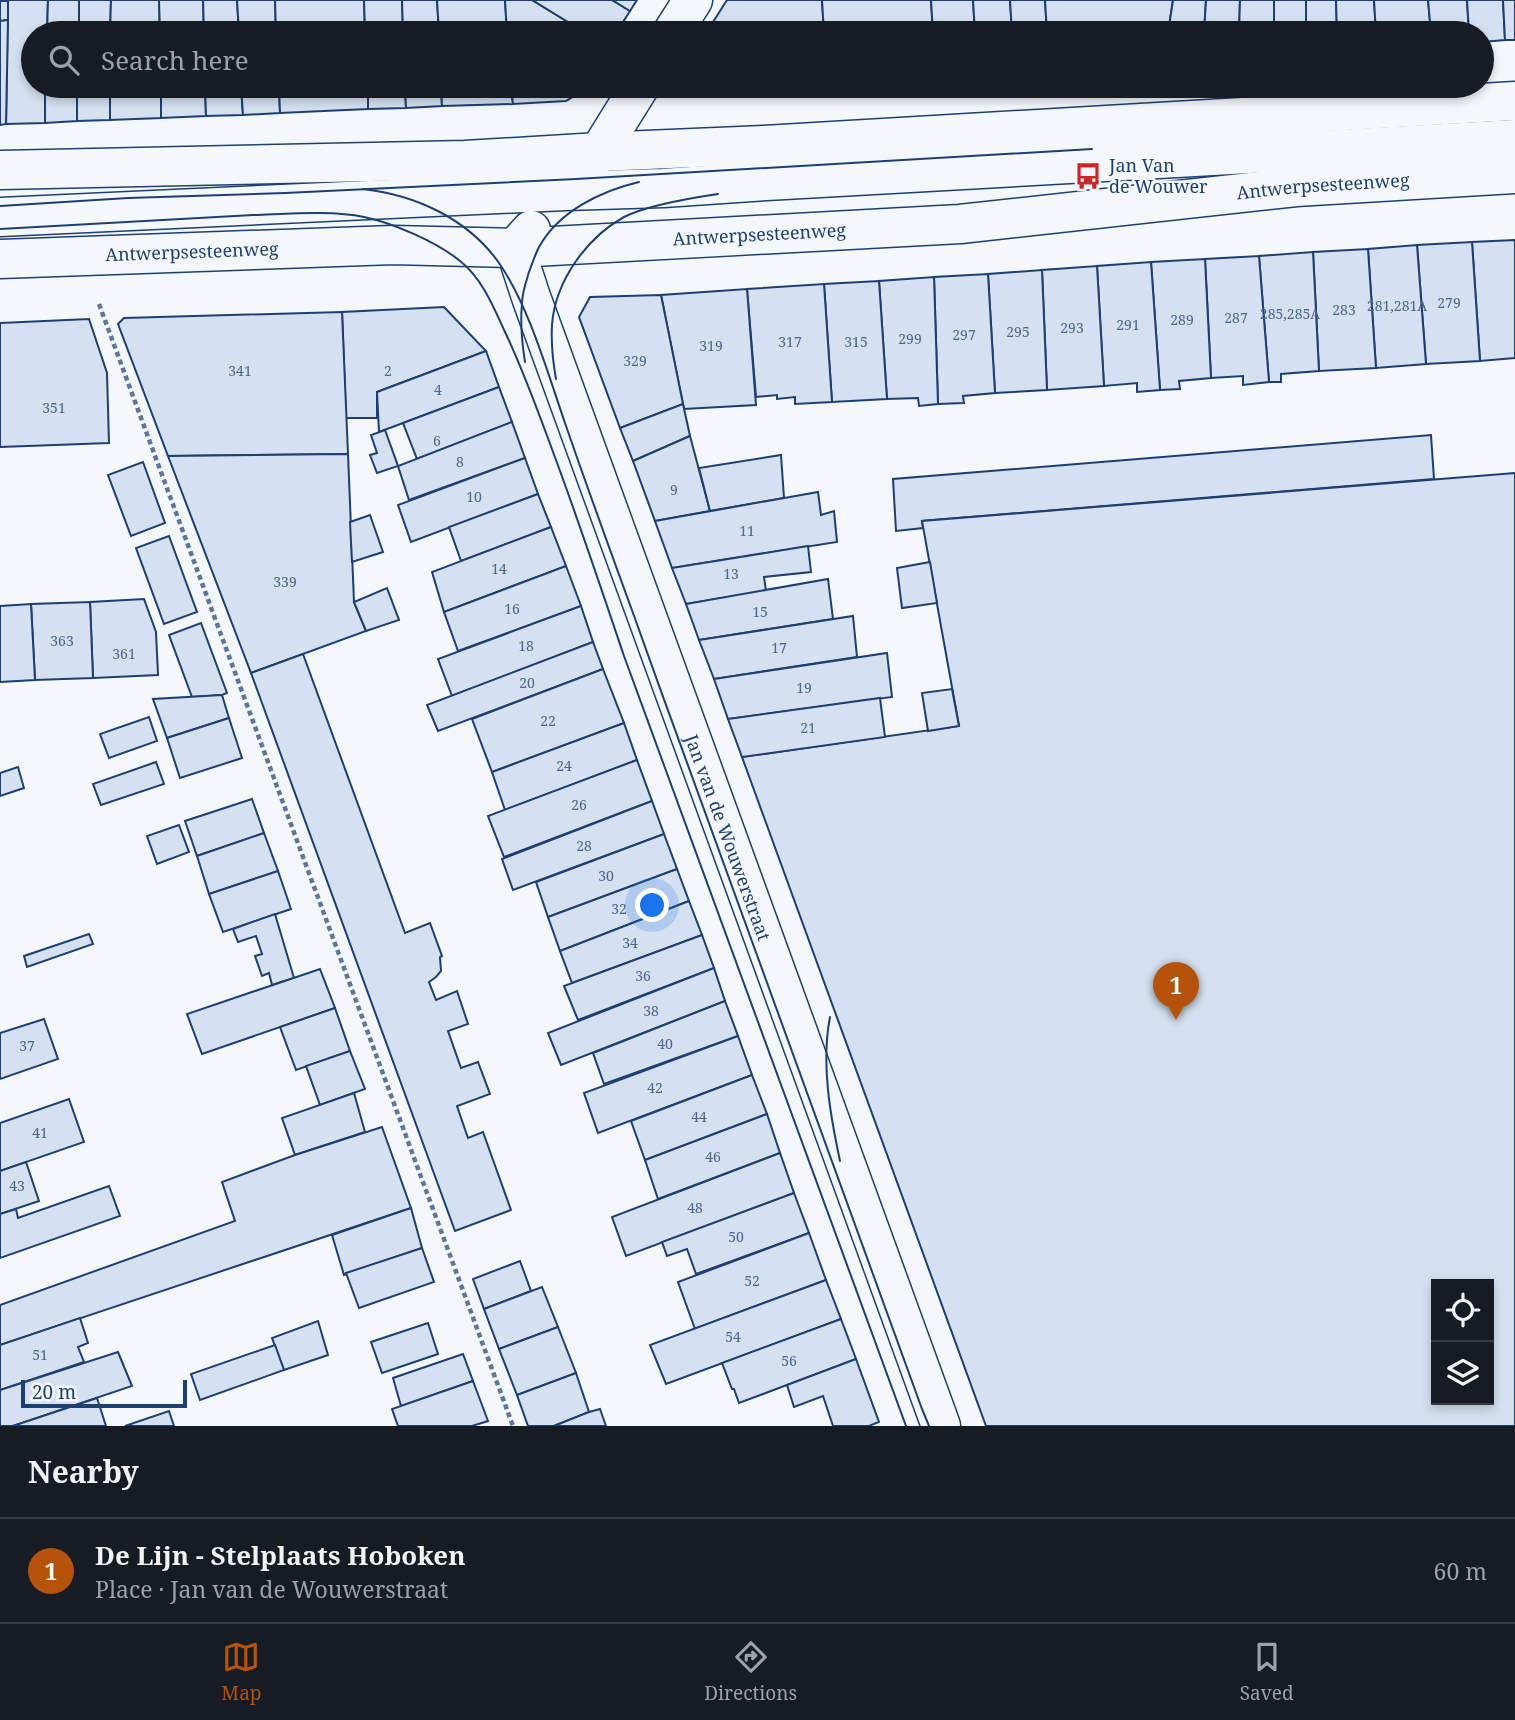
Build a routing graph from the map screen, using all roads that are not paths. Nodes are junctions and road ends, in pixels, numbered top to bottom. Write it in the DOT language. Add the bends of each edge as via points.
graph roads {
  1 [pos="693,0"];
  2 [pos="680,21"];
  3 [pos="633,98"];
  4 [pos="1515,101"];
  5 [pos="1515,139"];
  6 [pos="599,152"];
  7 [pos="0,170"];
  8 [pos="1515,174"];
  9 [pos="565,191"];
  10 [pos="0,217"];
  11 [pos="515,248"];
  12 [pos="0,259"];
  13 [pos="941,1426"];
  1 -- 2 [label="street"];
  3 -- 6 [label="street"];
  4 -- 6 [label="street"];
  5 -- 9 [label="street"];
  6 -- 7 [label="street" via="466,160"];
  6 -- 9 [label="street"];
  8 -- 11 [label="street, Antwerpsesteenweg" via="1296,187 960,224"];
  9 -- 10 [label="street"];
  9 -- 11 [label="street"];
  11 -- 12 [label="street, Antwerpsesteenweg" via="393,245"];
  11 -- 13 [label="street, Jan van de Wouwerstraat"];
}
